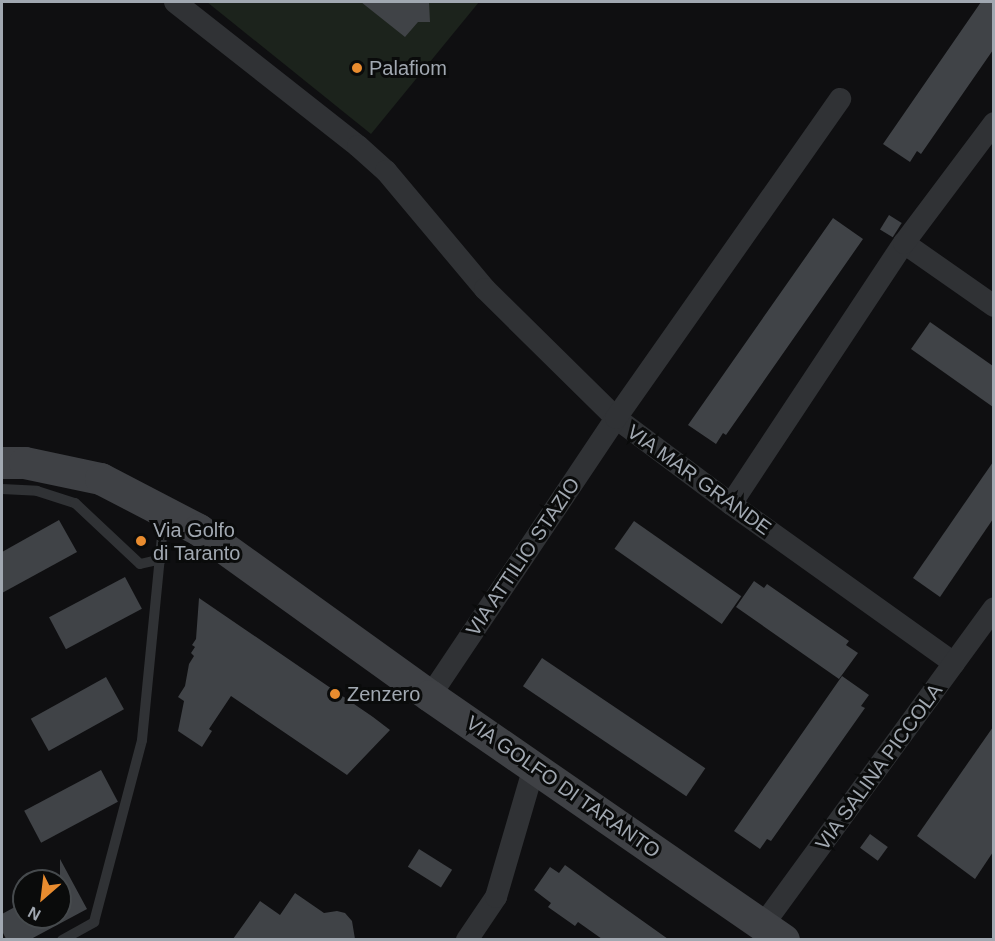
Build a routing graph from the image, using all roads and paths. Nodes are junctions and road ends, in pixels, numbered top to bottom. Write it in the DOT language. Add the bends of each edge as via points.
graph roads {
  1 [pos="175,2"];
  2 [pos="840,99"];
  3 [pos="993,123"];
  4 [pos="904,243"];
  5 [pos="993,306"];
  6 [pos="616,418"];
  7 [pos="2,463"];
  8 [pos="2,489"];
  9 [pos="730,504"];
  10 [pos="165,512"];
  11 [pos="162,559"];
  12 [pos="993,608"];
  13 [pos="954,663"];
  14 [pos="430,696"];
  15 [pos="534,767"];
  16 [pos="773,932"];
  17 [pos="62,939"];
  18 [pos="467,939"];
  1 -- 6 [label="street" via="386,171 485,289"];
  2 -- 6 [label="street, VIA MAR GRANDE"];
  3 -- 4 [label="street"];
  4 -- 5 [label="street"];
  4 -- 9 [label="street"];
  6 -- 9 [label="street, VIA MAR GRANDE"];
  6 -- 14 [label="street, VIA ATTILIO STAZIO"];
  7 -- 10 [label="street, VIA GOLFO DI TARANTO" via="25,463 101,479"];
  8 -- 11 [label="lane" via="37,491 75,503 140,564"];
  9 -- 13 [label="street, VIA MAR GRANDE"];
  10 -- 11 [label="lane"];
  10 -- 14 [label="street, VIA GOLFO DI TARANTO" via="199,530"];
  11 -- 17 [label="lane" via="142,740 93,922"];
  12 -- 13 [label="street, VIA SALINA PICCOLA"];
  13 -- 16 [label="street, VIA SALINA PICCOLA"];
  14 -- 15 [label="street, VIA GOLFO DI TARANTO"];
  15 -- 16 [label="street, VIA GOLFO DI TARANTO"];
  15 -- 18 [label="street, VIA GOLFO DI TARANTO" via="496,897"];
}
